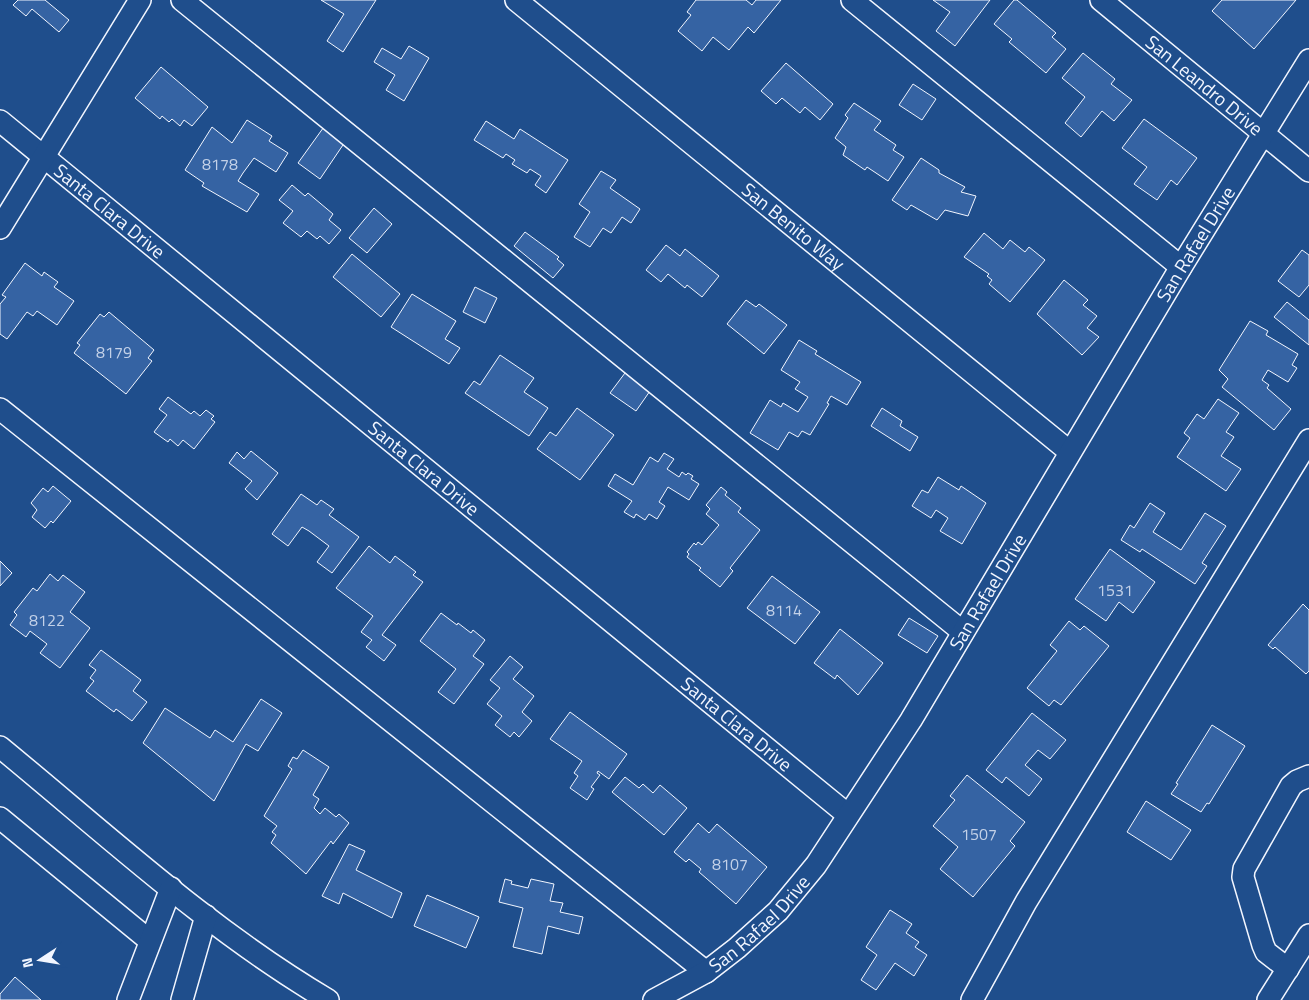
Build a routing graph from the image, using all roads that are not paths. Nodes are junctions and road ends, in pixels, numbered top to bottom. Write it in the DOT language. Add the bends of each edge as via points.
graph roads {
  1 [pos="140,0"];
  2 [pos="182,0"];
  3 [pos="516,0"];
  4 [pos="852,0"];
  5 [pos="1101,0"];
  6 [pos="1309,60"];
  7 [pos="0,121"];
  8 [pos="1263,132"];
  9 [pos="45,156"];
  10 [pos="1309,170"];
  11 [pos="0,228"];
  12 [pos="1181,268"];
  13 [pos="0,409"];
  14 [pos="1309,440"];
  15 [pos="1070,452"];
  16 [pos="963,632"];
  17 [pos="0,747"];
  18 [pos="1309,776"];
  19 [pos="848,815"];
  20 [pos="0,818"];
  21 [pos="171,888"];
  22 [pos="206,916"];
  23 [pos="1309,935"];
  24 [pos="150,941"];
  25 [pos="1288,969"];
  26 [pos="706,972"];
  27 [pos="128,1000"];
  28 [pos="182,1000"];
  29 [pos="328,1000"];
  30 [pos="654,1000"];
  31 [pos="972,1000"];
  32 [pos="1268,1000"];
  1 -- 9 [label="street"];
  2 -- 16 [label="street"];
  3 -- 15 [label="street, San Benito Way"];
  4 -- 12 [label="street"];
  5 -- 8 [label="street, San Leandro Drive"];
  6 -- 8 [label="street, San Rafael Drive"];
  7 -- 9 [label="street, Santa Clara Drive"];
  8 -- 10 [label="street, San Leandro Drive"];
  8 -- 12 [label="street, San Rafael Drive"];
  9 -- 11 [label="street"];
  9 -- 19 [label="street, Santa Clara Drive"];
  12 -- 15 [label="street, San Rafael Drive"];
  13 -- 26 [label="street"];
  14 -- 31 [label="street" via="1026,902"];
  15 -- 16 [label="street, San Rafael Drive"];
  16 -- 19 [label="street, San Rafael Drive"];
  17 -- 21 [label="street"];
  18 -- 25 [label="street" via="1291,786 1244,869 1243,877 1266,952"];
  19 -- 26 [label="street, San Rafael Drive" via="816,865 778,912"];
  20 -- 24 [label="street"];
  21 -- 22 [label="street"];
  21 -- 24 [label="street"];
  22 -- 28 [label="street"];
  22 -- 29 [label="street" via="286,975"];
  23 -- 25 [label="street"];
  24 -- 27 [label="street"];
  25 -- 32 [label="street"];
  26 -- 30 [label="street, San Rafael Drive"];
}
